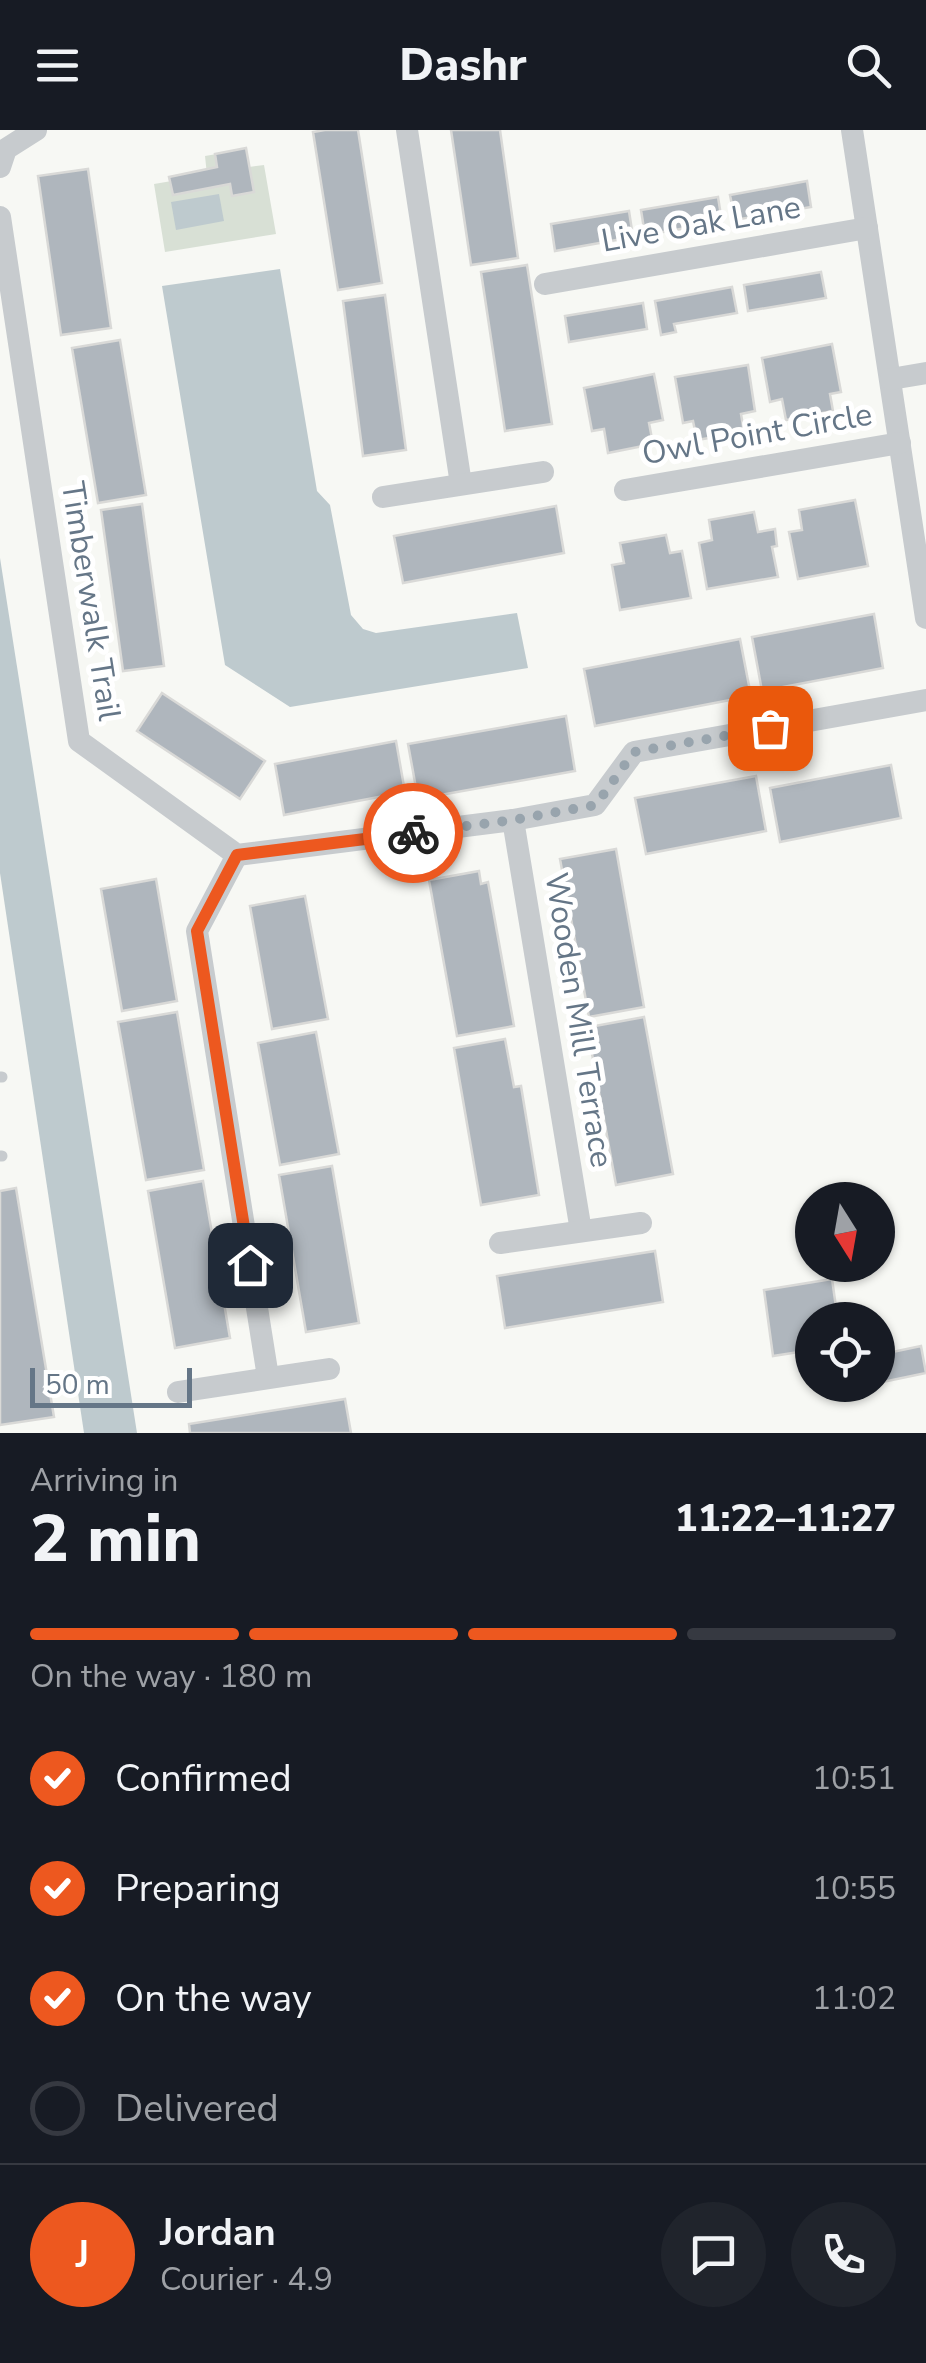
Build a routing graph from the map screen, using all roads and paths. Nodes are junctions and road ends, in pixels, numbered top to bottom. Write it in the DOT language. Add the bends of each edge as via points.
graph roads {
  1 [pos="36,130"];
  2 [pos="407,130"];
  3 [pos="852,130"];
  4 [pos="0,167"];
  5 [pos="0,216"];
  6 [pos="867,228"];
  7 [pos="545,284"];
  8 [pos="926,374"];
  9 [pos="891,380"];
  10 [pos="900,444"];
  11 [pos="543,472"];
  12 [pos="461,484"];
  13 [pos="625,490"];
  14 [pos="383,497"];
  15 [pos="926,618"];
  16 [pos="926,700"];
  17 [pos="513,820"];
  18 [pos="237,855"];
  19 [pos="641,1223"];
  20 [pos="581,1231"];
  21 [pos="500,1243"];
  22 [pos="330,1369"];
  23 [pos="268,1377"];
  24 [pos="178,1392"];
  1 -- 4 [label="street" via="6,149"];
  2 -- 12 [label="street"];
  3 -- 6 [label="street"];
  5 -- 18 [label="street, Timberwalk Trail" via="79,741"];
  6 -- 7 [label="street, Live Oak Lane"];
  6 -- 9 [label="street"];
  8 -- 9 [label="street"];
  9 -- 10 [label="street"];
  10 -- 13 [label="street, Owl Point Circle"];
  10 -- 15 [label="street"];
  11 -- 12 [label="street"];
  12 -- 14 [label="street"];
  16 -- 17 [label="street" via="634,752 596,805"];
  17 -- 18 [label="street"];
  17 -- 20 [label="street, Wooden Mill Terrace"];
  18 -- 23 [label="street" via="197,931"];
  19 -- 20 [label="street"];
  20 -- 21 [label="street"];
  22 -- 23 [label="street"];
  23 -- 24 [label="street"];
}
